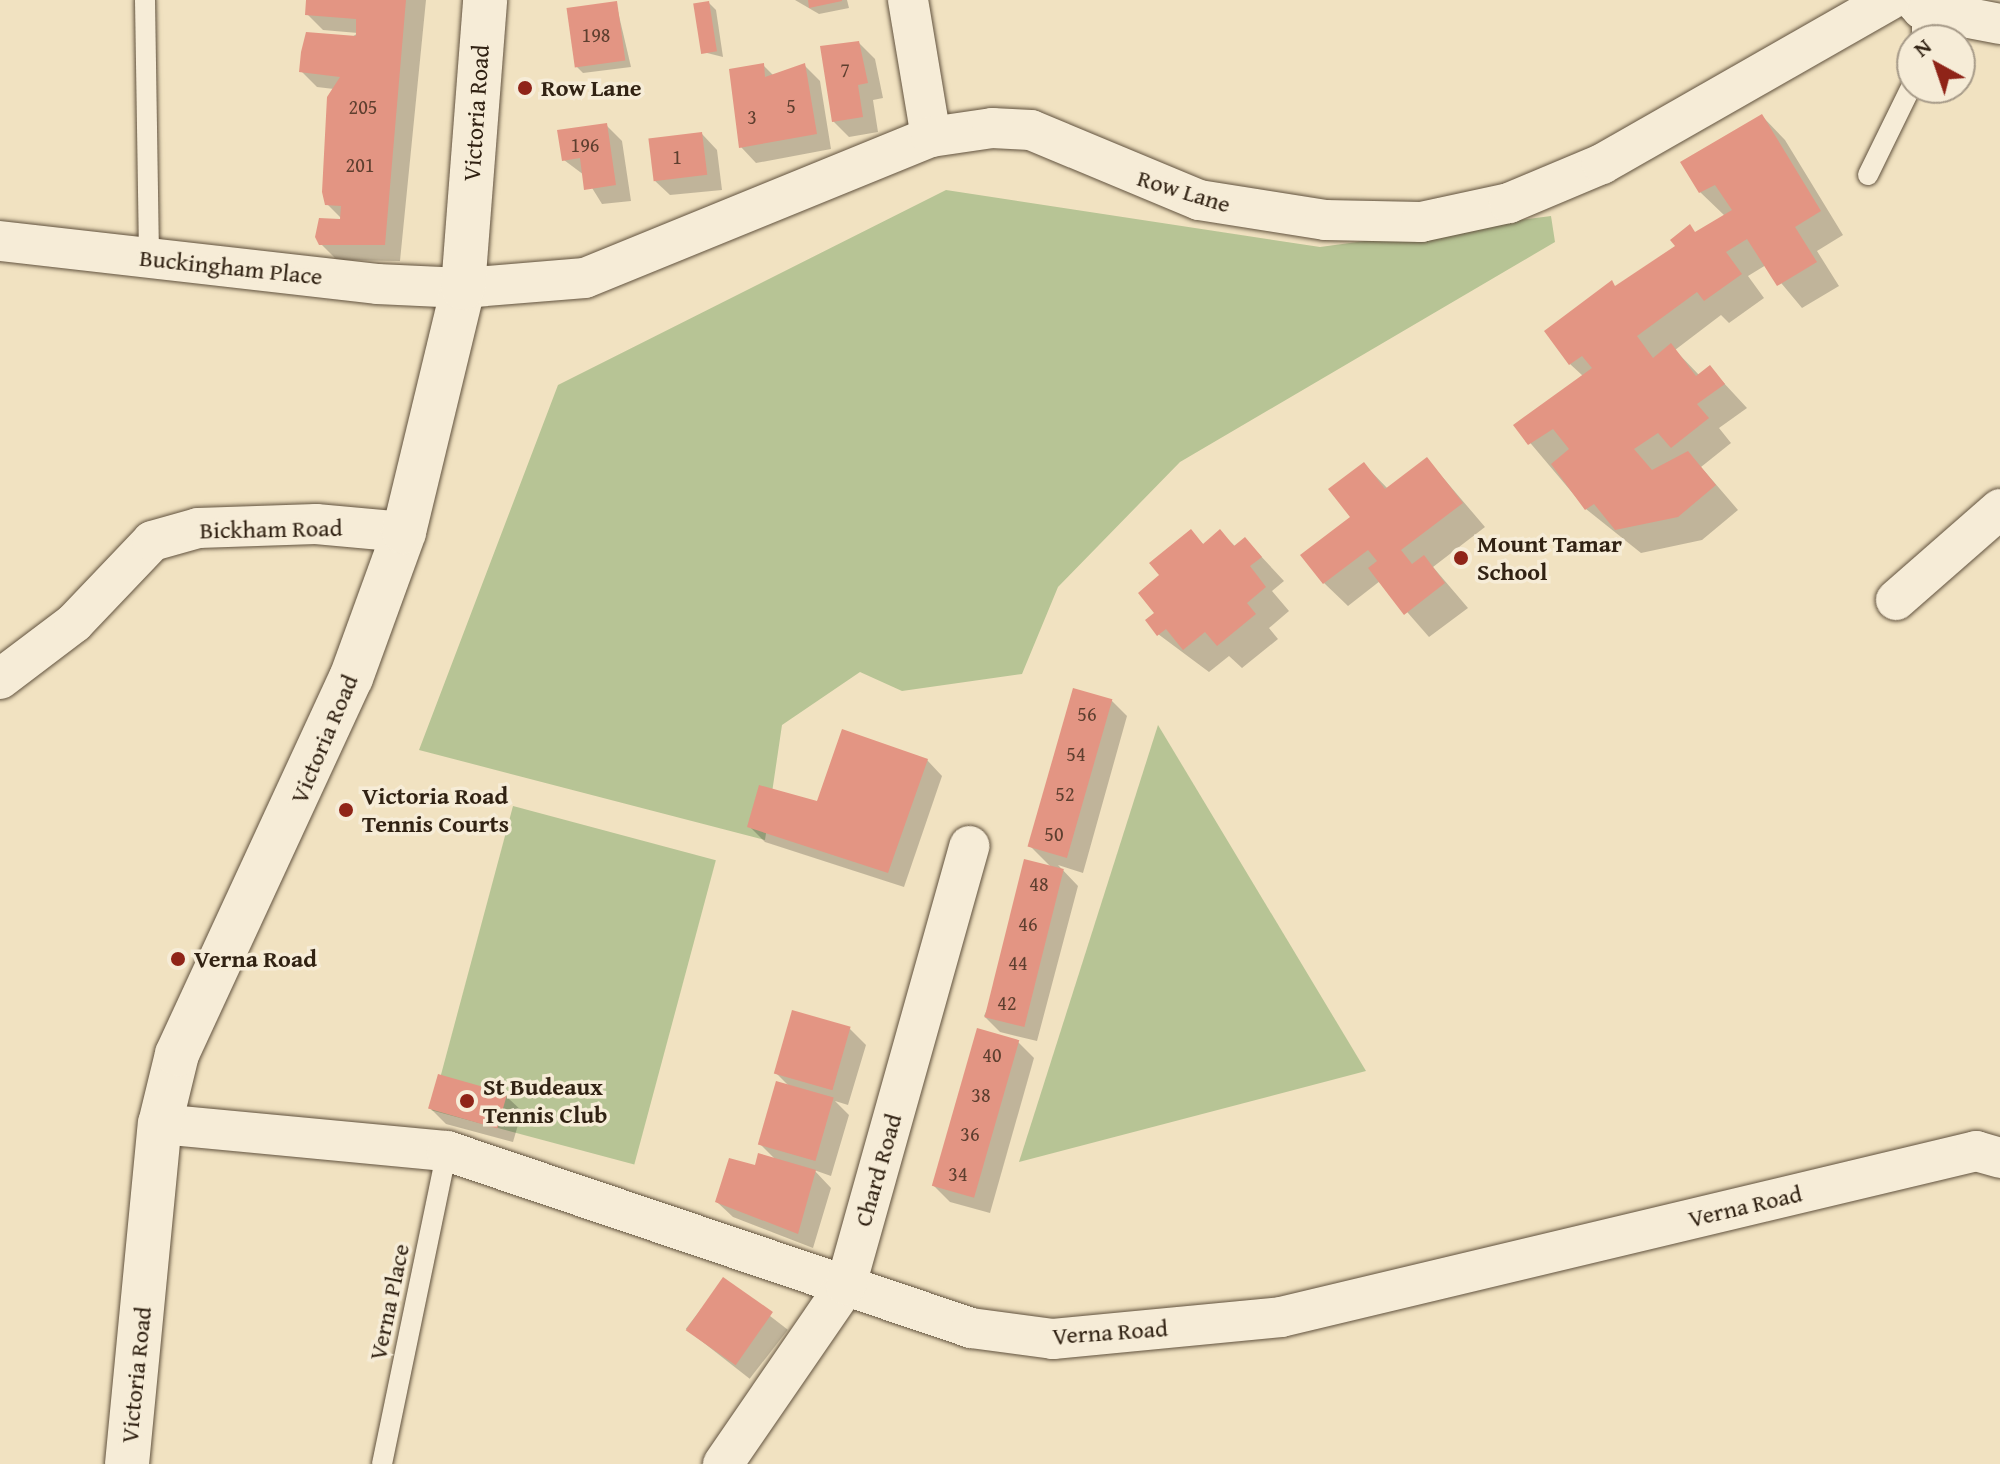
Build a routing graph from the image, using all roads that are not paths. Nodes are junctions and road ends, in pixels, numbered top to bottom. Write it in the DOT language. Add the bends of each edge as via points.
graph roads {
  1 [pos="145,0"];
  2 [pos="485,0"];
  3 [pos="908,0"];
  4 [pos="1912,12"];
  5 [pos="2000,24"];
  6 [pos="1903,104"];
  7 [pos="931,137"];
  8 [pos="1868,175"];
  9 [pos="0,241"];
  10 [pos="149,258"];
  11 [pos="463,288"];
  12 [pos="1997,522"];
  13 [pos="404,532"];
  14 [pos="1896,600"];
  15 [pos="0,679"];
  16 [pos="969,846"];
  17 [pos="160,1124"];
  18 [pos="1992,1149"];
  19 [pos="447,1151"];
  20 [pos="846,1285"];
  21 [pos="127,1464"];
  22 [pos="382,1464"];
  23 [pos="723,1464"];
  1 -- 10 [label="lane"];
  2 -- 11 [label="street, Victoria Road"];
  3 -- 7 [label="street"];
  4 -- 5 [label="street"];
  4 -- 7 [label="street, Row Lane" via="1602,164 1509,203 1421,222 1325,220 1199,200 1031,130"];
  6 -- 8 [label="lane"];
  7 -- 11 [label="street, Row Lane" via="585,278"];
  9 -- 10 [label="street, Buckingham Place"];
  10 -- 11 [label="street, Buckingham Place"];
  11 -- 13 [label="street, Victoria Road"];
  12 -- 14 [label="street"];
  13 -- 15 [label="street, Bickham Road" via="213,527 152,541 74,623"];
  13 -- 17 [label="street, Victoria Road" via="346,691 177,1054"];
  16 -- 20 [label="street, Chard Road"];
  17 -- 19 [label="street, Verna Road"];
  17 -- 21 [label="street, Victoria Road"];
  18 -- 20 [label="street, Verna Road" via="1281,1317 1053,1339 971,1328"];
  19 -- 20 [label="street, Verna Road"];
  19 -- 22 [label="lane, Verna Place"];
  20 -- 23 [label="street, Chard Road"];
}
